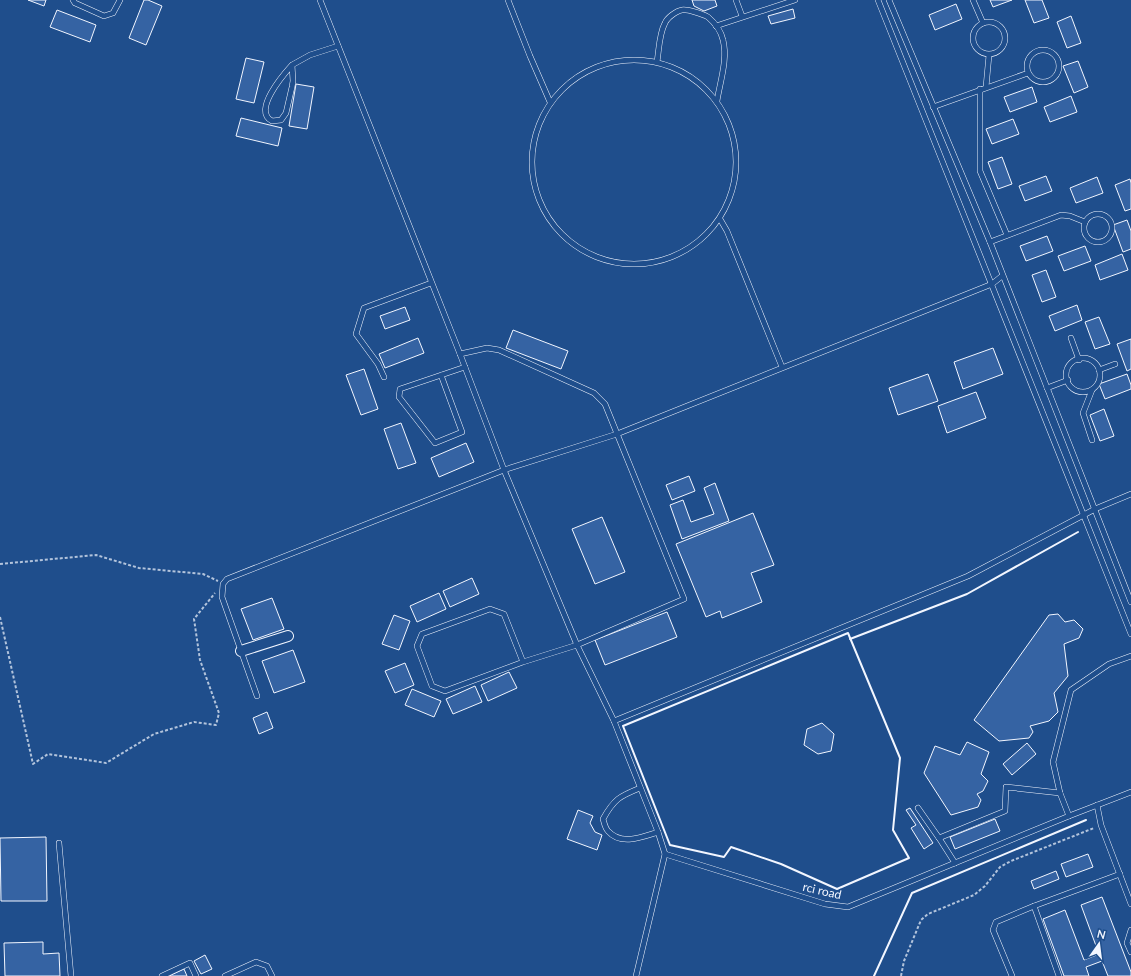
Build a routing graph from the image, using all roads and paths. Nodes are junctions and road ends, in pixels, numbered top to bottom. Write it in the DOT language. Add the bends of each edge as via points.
graph roads {
  1 [pos="74,0"];
  2 [pos="120,0"];
  3 [pos="320,0"];
  4 [pos="508,0"];
  5 [pos="736,0"];
  6 [pos="795,0"];
  7 [pos="878,0"];
  8 [pos="889,0"];
  9 [pos="973,0"];
  10 [pos="742,16"];
  11 [pos="983,23"];
  12 [pos="716,26"];
  13 [pos="338,46"];
  14 [pos="989,55"];
  15 [pos="657,62"];
  16 [pos="292,65"];
  17 [pos="1028,73"];
  18 [pos="986,87"];
  19 [pos="980,89"];
  20 [pos="717,101"];
  21 [pos="550,102"];
  22 [pos="934,107"];
  23 [pos="720,219"];
  24 [pos="1085,222"];
  25 [pos="1008,235"];
  26 [pos="990,242"];
  27 [pos="1002,276"];
  28 [pos="431,283"];
  29 [pos="992,284"];
  30 [pos="1071,338"];
  31 [pos="460,354"];
  32 [pos="1079,360"];
  33 [pos="1114,364"];
  34 [pos="465,367"];
  35 [pos="782,367"];
  36 [pos="1100,370"];
  37 [pos="440,375"];
  38 [pos="384,377"];
  39 [pos="1068,380"];
  40 [pos="1047,388"];
  41 [pos="1092,390"];
  42 [pos="617,434"];
  43 [pos="1092,440"];
  44 [pos="504,470"];
  45 [pos="1131,494"];
  46 [pos="1095,509"];
  47 [pos="1084,515"];
  48 [pos="0,564"];
  49 [pos="223,584"];
  50 [pos="1131,602"];
  51 [pos="0,616"];
  52 [pos="1131,634"];
  53 [pos="288,636"];
  54 [pos="577,645"];
  55 [pos="241,651"];
  56 [pos="1131,656"];
  57 [pos="523,662"];
  58 [pos="257,696"];
  59 [pos="614,721"];
  60 [pos="640,788"];
  61 [pos="1131,792"];
  62 [pos="1060,793"];
  63 [pos="1097,805"];
  64 [pos="918,808"];
  65 [pos="1069,816"];
  66 [pos="1101,825"];
  67 [pos="658,832"];
  68 [pos="939,838"];
  69 [pos="59,843"];
  70 [pos="665,854"];
  71 [pos="955,863"];
  72 [pos="1120,874"];
  73 [pos="1131,904"];
  74 [pos="1034,906"];
  75 [pos="1131,930"];
  76 [pos="1131,952"];
  77 [pos="71,976"];
  78 [pos="162,976"];
  79 [pos="196,976"];
  80 [pos="225,976"];
  81 [pos="272,976"];
  82 [pos="636,976"];
  83 [pos="901,976"];
  84 [pos="1012,976"];
  85 [pos="1059,976"];
  1 -- 2 [label="lane" via="75,3 104,16 113,14"];
  3 -- 13 [label="lane"];
  4 -- 21 [label="lane"];
  5 -- 10 [label="lane"];
  6 -- 10 [label="lane"];
  7 -- 29 [label="lane"];
  8 -- 22 [label="lane"];
  9 -- 11 [label="lane"];
  10 -- 12 [label="lane"];
  11 -- 14 [label="lane" via="976,29 973,40 978,50"];
  11 -- 14 [label="lane" via="996,23 1006,36 1006,42 1000,51"];
  12 -- 15 [label="lane" via="707,16 695,12 682,10 672,15 665,22"];
  12 -- 20 [label="lane" via="725,48"];
  13 -- 16 [label="lane" via="310,55"];
  13 -- 28 [label="lane"];
  14 -- 18 [label="lane"];
  15 -- 20 [label="lane" via="684,73"];
  15 -- 21 [label="lane" via="627,60 598,66 571,81"];
  16 -- 16 [label="lane" via="293,81 286,113 281,120 272,121 267,117 267,104 274,86"];
  17 -- 17 [label="lane" via="1027,61 1039,50 1050,51 1058,59 1059,70 1052,79 1036,80"];
  17 -- 18 [label="lane"];
  18 -- 19 [label="lane"];
  19 -- 22 [label="lane"];
  19 -- 25 [label="lane" via="980,171"];
  20 -- 23 [label="lane" via="733,133 737,156 734,186 729,203"];
  21 -- 23 [label="lane" via="540,120 534,139 531,160 533,180 538,199 548,217 560,233 576,246 594,256 614,262 654,263 674,257 692,247"];
  22 -- 26 [label="lane"];
  23 -- 35 [label="lane" via="727,230"];
  24 -- 24 [label="lane" via="1092,216 1101,215 1110,224 1110,233 1105,240 1092,241 1084,231"];
  24 -- 25 [label="lane" via="1061,215"];
  25 -- 26 [label="lane"];
  26 -- 27 [label="lane"];
  27 -- 29 [label="lane"];
  27 -- 40 [label="lane"];
  28 -- 31 [label="lane"];
  28 -- 38 [label="lane" via="364,308 356,334 378,364"];
  29 -- 35 [label="lane"];
  29 -- 47 [label="lane"];
  30 -- 32 [label="lane"];
  31 -- 34 [label="lane"];
  31 -- 42 [label="lane" via="487,348 499,350 594,394 605,404"];
  32 -- 36 [label="lane" via="1092,361"];
  32 -- 39 [label="lane" via="1068,368"];
  33 -- 36 [label="lane"];
  34 -- 37 [label="lane"];
  34 -- 44 [label="lane"];
  35 -- 42 [label="lane"];
  36 -- 41 [label="lane" via="1099,382"];
  37 -- 37 [label="lane" via="462,432 435,443 399,397 400,389"];
  39 -- 40 [label="lane"];
  39 -- 41 [label="lane" via="1076,390"];
  40 -- 46 [label="lane"];
  41 -- 43 [label="lane" via="1083,412"];
  42 -- 44 [label="lane"];
  42 -- 54 [label="lane" via="684,599"];
  44 -- 49 [label="lane" via="235,575"];
  44 -- 54 [label="lane"];
  45 -- 46 [label="lane"];
  46 -- 47 [label="lane"];
  46 -- 50 [label="lane"];
  47 -- 52 [label="lane"];
  47 -- 59 [label="lane" via="968,576"];
  48 -- 49 [label="path" via="96,555 139,568 203,574"];
  49 -- 51 [label="path" via="194,619 200,660 219,713 216,725 194,722 154,734 106,763 48,754 33,764"];
  49 -- 55 [label="lane" via="222,597"];
  53 -- 55 [label="street"];
  54 -- 57 [label="lane"];
  54 -- 59 [label="lane"];
  55 -- 58 [label="lane"];
  56 -- 62 [label="lane" via="1109,664 1071,690 1052,762"];
  57 -- 57 [label="lane" via="445,691 432,686 417,646 422,634 490,609 504,614"];
  59 -- 60 [label="lane"];
  60 -- 67 [label="lane"];
  60 -- 67 [label="lane" via="621,795 609,807 603,819 607,830 620,839 638,839"];
  61 -- 63 [label="lane, rci road"];
  62 -- 65 [label="lane"];
  62 -- 68 [label="lane" via="1006,787 1004,811"];
  63 -- 65 [label="lane, rci road"];
  63 -- 66 [label="lane"];
  64 -- 68 [label="lane"];
  65 -- 71 [label="lane, rci road"];
  66 -- 72 [label="lane"];
  66 -- 83 [label="path" via="1000,867 974,895 928,914 921,920 915,932"];
  67 -- 70 [label="lane"];
  68 -- 71 [label="lane"];
  69 -- 77 [label="lane"];
  70 -- 71 [label="lane, rci road" via="825,904 848,907"];
  70 -- 82 [label="lane"];
  72 -- 73 [label="lane"];
  72 -- 74 [label="lane"];
  74 -- 84 [label="lane" via="996,922 994,926 993,930"];
  74 -- 85 [label="lane"];
  75 -- 76 [label="lane" via="1127,943"];
  78 -- 79 [label="lane" via="190,963"];
  80 -- 81 [label="lane" via="256,962 267,966"];
}
